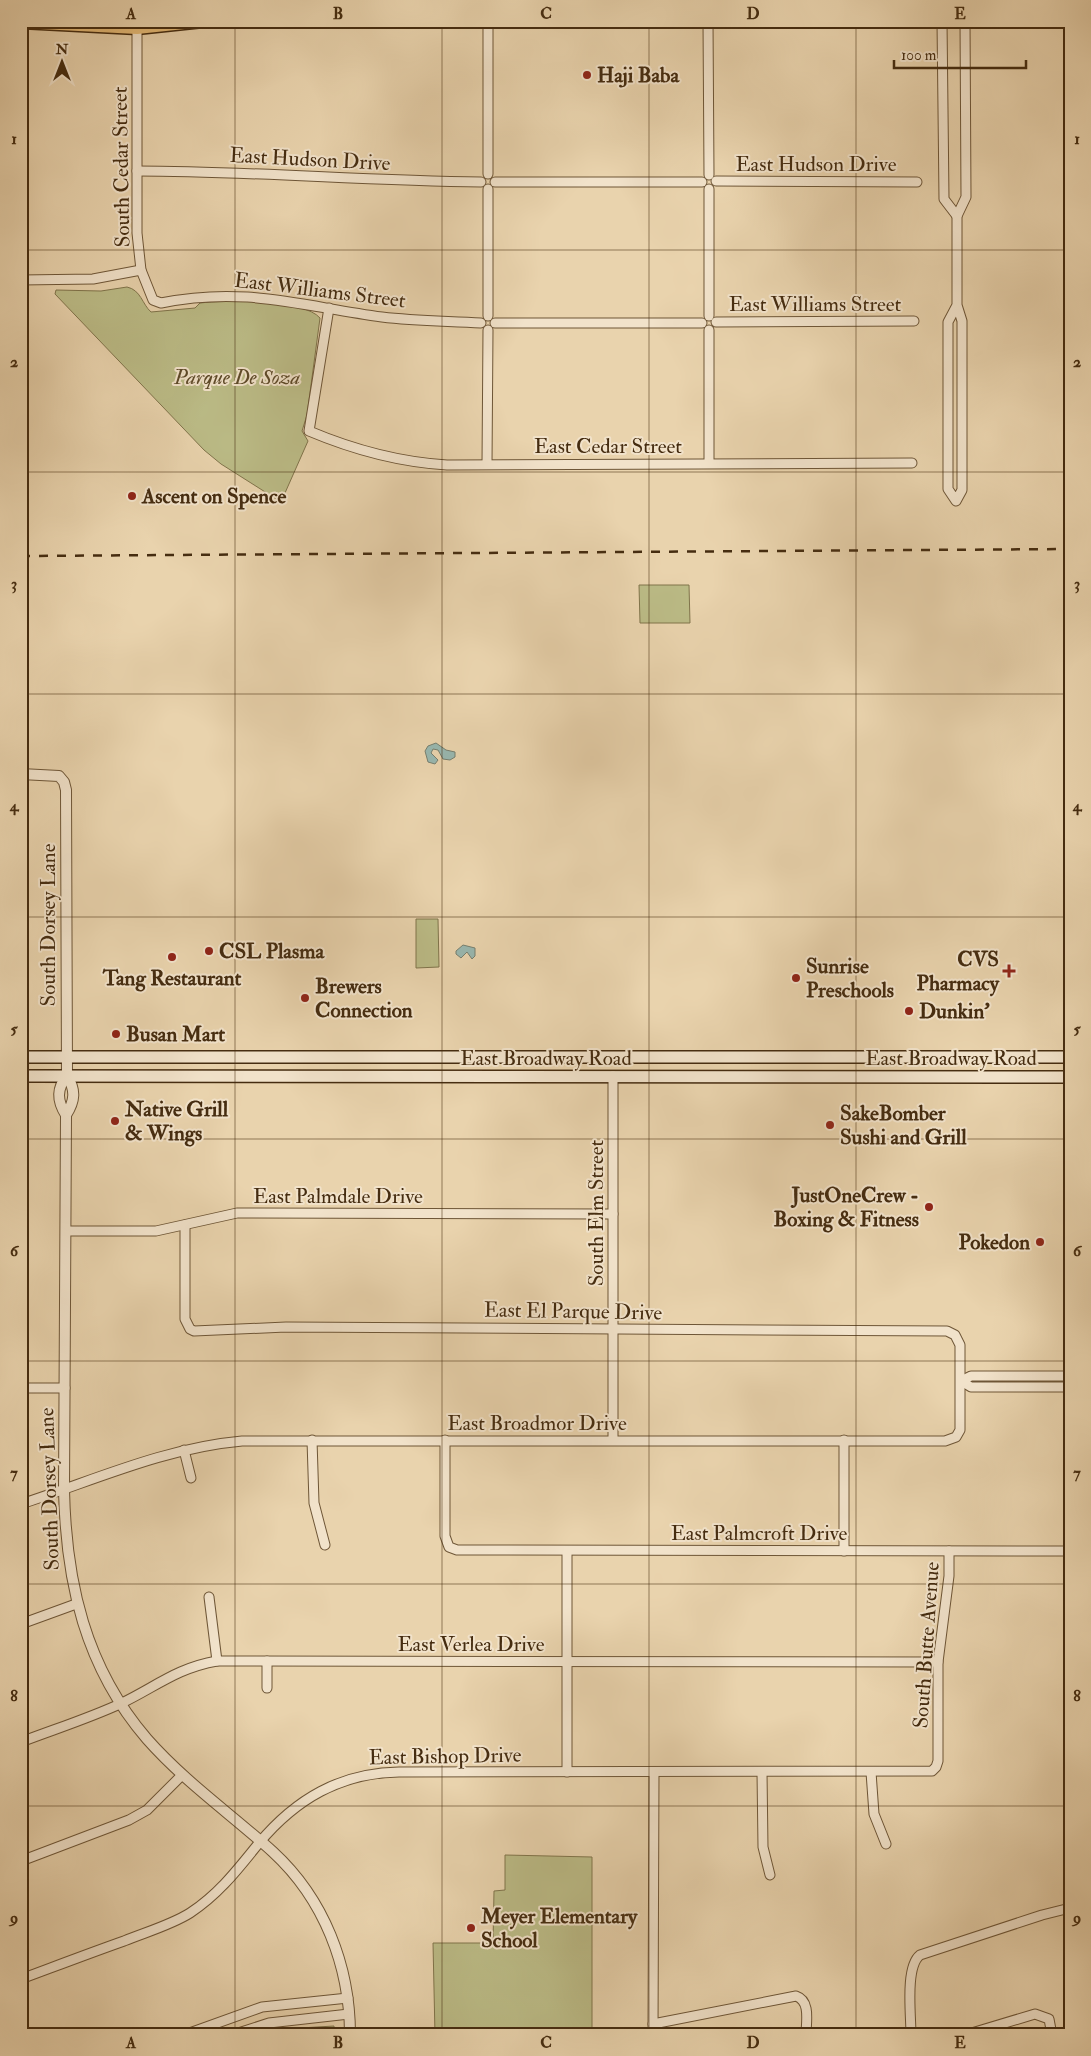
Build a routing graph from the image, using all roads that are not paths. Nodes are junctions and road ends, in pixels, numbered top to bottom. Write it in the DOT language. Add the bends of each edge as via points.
graph roads {
  1 [pos="203,21"];
  2 [pos="488,21"];
  3 [pos="708,21"];
  4 [pos="942,21"];
  5 [pos="965,21"];
  6 [pos="21,22"];
  7 [pos="66,22"];
  8 [pos="137,28"];
  9 [pos="137,171"];
  10 [pos="488,174"];
  11 [pos="712,178"];
  12 [pos="481,182"];
  13 [pos="495,182"];
  14 [pos="702,182"];
  15 [pos="917,182"];
  16 [pos="488,189"];
  17 [pos="709,189"];
  18 [pos="957,216"];
  19 [pos="141,270"];
  20 [pos="21,280"];
  21 [pos="156,302"];
  22 [pos="956,305"];
  23 [pos="329,308"];
  24 [pos="488,316"];
  25 [pos="712,319"];
  26 [pos="914,321"];
  27 [pos="481,323"];
  28 [pos="702,323"];
  29 [pos="491,326"];
  30 [pos="709,330"];
  31 [pos="710,463"];
  32 [pos="912,463"];
  33 [pos="487,464"];
  34 [pos="21,774"];
  35 [pos="343,1056"];
  36 [pos="21,1057"];
  37 [pos="67,1057"];
  38 [pos="613,1057"];
  39 [pos="861,1057"];
  40 [pos="1070,1058"];
  41 [pos="21,1076"];
  42 [pos="67,1076"];
  43 [pos="341,1076"];
  44 [pos="613,1076"];
  45 [pos="861,1077"];
  46 [pos="1070,1077"];
  47 [pos="613,1214"];
  48 [pos="185,1224"];
  49 [pos="66,1230"];
  50 [pos="613,1330"];
  51 [pos="955,1335"];
  52 [pos="1070,1376"];
  53 [pos="961,1381"];
  54 [pos="1070,1387"];
  55 [pos="21,1388"];
  56 [pos="65,1388"];
  57 [pos="312,1440"];
  58 [pos="445,1440"];
  59 [pos="613,1440"];
  60 [pos="844,1440"];
  61 [pos="184,1450"];
  62 [pos="191,1478"];
  63 [pos="64,1490"];
  64 [pos="21,1504"];
  65 [pos="326,1545"];
  66 [pos="567,1551"];
  67 [pos="844,1551"];
  68 [pos="949,1551"];
  69 [pos="1070,1551"];
  70 [pos="209,1597"];
  71 [pos="76,1604"];
  72 [pos="21,1624"];
  73 [pos="217,1661"];
  74 [pos="267,1661"];
  75 [pos="567,1661"];
  76 [pos="938,1662"];
  77 [pos="267,1688"];
  78 [pos="122,1703"];
  79 [pos="21,1742"];
  80 [pos="934,1770"];
  81 [pos="567,1772"];
  82 [pos="654,1772"];
  83 [pos="762,1772"];
  84 [pos="871,1772"];
  85 [pos="182,1775"];
  86 [pos="261,1842"];
  87 [pos="886,1844"];
  88 [pos="21,1861"];
  89 [pos="770,1875"];
  90 [pos="1070,1908"];
  91 [pos="21,1979"];
  92 [pos="348,1998"];
  93 [pos="349,2014"];
  94 [pos="653,2024"];
  95 [pos="184,2035"];
  96 [pos="232,2035"];
  97 [pos="350,2035"];
  98 [pos="653,2035"];
  99 [pos="806,2035"];
  100 [pos="911,2035"];
  101 [pos="965,2035"];
  102 [pos="1052,2035"];
  1 -- 8 [label="main road"];
  2 -- 10 [label="street"];
  3 -- 11 [label="street"];
  4 -- 18 [label="street" via="944,199"];
  5 -- 18 [label="street" via="966,197"];
  6 -- 7 [label="main road"];
  7 -- 8 [label="main road"];
  8 -- 9 [label="street, South Cedar Street"];
  9 -- 12 [label="street, East Hudson Drive"];
  9 -- 19 [label="street, South Cedar Street" via="137,233"];
  10 -- 12 [label="street"];
  10 -- 13 [label="street"];
  11 -- 14 [label="street" via="704,177"];
  11 -- 15 [label="street, East Hudson Drive"];
  11 -- 17 [label="street" via="714,187"];
  12 -- 16 [label="street"];
  13 -- 14 [label="street"];
  13 -- 16 [label="street"];
  14 -- 17 [label="street"];
  16 -- 24 [label="street"];
  17 -- 25 [label="street"];
  18 -- 22 [label="street"];
  19 -- 20 [label="street" via="86,279"];
  19 -- 21 [label="street, South Cedar Street"];
  21 -- 23 [label="street, East Williams Street" via="203,296 242,296"];
  22 -- 22 [label="street" via="948,322 948,489 956,501 962,490 962,321"];
  23 -- 27 [label="street, East Williams Street" via="401,319"];
  23 -- 33 [label="street, East Cedar Street" via="309,431 357,451 403,460 447,465"];
  24 -- 27 [label="street" via="482,318"];
  24 -- 29 [label="street" via="493,318"];
  25 -- 26 [label="street, East Williams Street"];
  25 -- 28 [label="street" via="704,318"];
  25 -- 30 [label="street" via="714,328"];
  27 -- 29 [label="street" via="483,328"];
  28 -- 29 [label="street, East Williams Street"];
  28 -- 30 [label="street"];
  29 -- 33 [label="street"];
  30 -- 31 [label="street"];
  31 -- 32 [label="street, East Cedar Street"];
  31 -- 33 [label="street, East Cedar Street"];
  34 -- 37 [label="street, South Dorsey Lane" via="59,776 64,782"];
  35 -- 37 [label="main road, East Broadway Road"];
  35 -- 38 [label="main road, East Broadway Road"];
  35 -- 43 [label="main road"];
  36 -- 37 [label="main road, East Broadway Road"];
  37 -- 42 [label="street, South Dorsey Lane"];
  38 -- 39 [label="main road, East Broadway Road"];
  38 -- 44 [label="main road"];
  39 -- 40 [label="main road, East Broadway Road"];
  39 -- 45 [label="main road"];
  41 -- 42 [label="main road, East Broadway Road"];
  42 -- 43 [label="main road, East Broadway Road"];
  42 -- 49 [label="street, South Dorsey Lane" via="73,1086 73,1104 66,1116"];
  43 -- 44 [label="main road, East Broadway Road"];
  44 -- 45 [label="main road, East Broadway Road"];
  44 -- 47 [label="street, South Elm Street"];
  45 -- 46 [label="main road, East Broadway Road"];
  47 -- 48 [label="street, East Palmdale Drive" via="237,1213"];
  47 -- 50 [label="street, South Elm Street"];
  48 -- 49 [label="street, East Palmdale Drive" via="156,1231"];
  48 -- 50 [label="street, East El Parque Drive" via="185,1314 190,1329 200,1332 271,1327 566,1327"];
  49 -- 56 [label="street, South Dorsey Lane"];
  50 -- 51 [label="street, East El Parque Drive" via="942,1331"];
  50 -- 59 [label="street, South Elm Street"];
  51 -- 53 [label="street, East Broadmor Drive" via="960,1345"];
  52 -- 53 [label="street" via="971,1376"];
  53 -- 54 [label="street" via="971,1387"];
  53 -- 60 [label="street, East Broadmor Drive" via="960,1430 953,1439"];
  55 -- 56 [label="street"];
  56 -- 63 [label="street, South Dorsey Lane"];
  57 -- 58 [label="street, East Broadmor Drive"];
  57 -- 61 [label="street, East Broadmor Drive" via="242,1441"];
  57 -- 65 [label="street" via="314,1503"];
  58 -- 59 [label="street, East Broadmor Drive"];
  58 -- 66 [label="street, East Palmcroft Drive" via="445,1536 449,1547 462,1550"];
  59 -- 60 [label="street, East Broadmor Drive"];
  60 -- 67 [label="street"];
  61 -- 62 [label="street"];
  61 -- 63 [label="street, East Broadmor Drive" via="133,1464"];
  63 -- 64 [label="street, East Broadmor Drive"];
  63 -- 71 [label="street, South Dorsey Lane" via="66,1547"];
  66 -- 67 [label="street, East Palmcroft Drive"];
  66 -- 75 [label="street"];
  67 -- 68 [label="street, East Palmcroft Drive"];
  68 -- 69 [label="street, East Palmcroft Drive"];
  68 -- 76 [label="street, South Butte Avenue"];
  70 -- 73 [label="street"];
  71 -- 72 [label="street"];
  71 -- 78 [label="street, South Dorsey Lane" via="100,1668"];
  73 -- 74 [label="street, East Verlea Drive"];
  73 -- 78 [label="street, East Verlea Drive" via="194,1665"];
  74 -- 75 [label="street, East Verlea Drive"];
  74 -- 77 [label="street"];
  75 -- 76 [label="street, East Verlea Drive"];
  75 -- 81 [label="street"];
  76 -- 80 [label="street, South Butte Avenue" via="938,1761"];
  78 -- 79 [label="street, East Verlea Drive"];
  78 -- 85 [label="street, South Dorsey Lane" via="146,1737"];
  80 -- 84 [label="street, East Bishop Drive" via="926,1773"];
  81 -- 82 [label="street, East Bishop Drive"];
  81 -- 86 [label="street, East Bishop Drive" via="399,1772 354,1777 328,1786 306,1799"];
  82 -- 83 [label="street, East Bishop Drive"];
  82 -- 94 [label="street"];
  83 -- 84 [label="street, East Bishop Drive"];
  83 -- 89 [label="street" via="763,1847"];
  84 -- 87 [label="street" via="874,1814"];
  85 -- 86 [label="street, South Dorsey Lane"];
  85 -- 88 [label="street" via="147,1810 129,1820"];
  86 -- 91 [label="street, East Bishop Drive" via="222,1889 189,1913 159,1928"];
  86 -- 92 [label="street, South Dorsey Lane" via="287,1866 316,1906 336,1946"];
  90 -- 100 [label="street" via="926,1952 914,1959 911,1971"];
  92 -- 93 [label="street, South Dorsey Lane"];
  92 -- 95 [label="street" via="262,2008"];
  93 -- 96 [label="street" via="270,2023"];
  93 -- 97 [label="street, South Dorsey Lane"];
  94 -- 98 [label="street"];
  94 -- 99 [label="street" via="787,1996 800,1998 806,2009"];
  101 -- 102 [label="street" via="1030,2014 1045,2016 1051,2023"];
}
